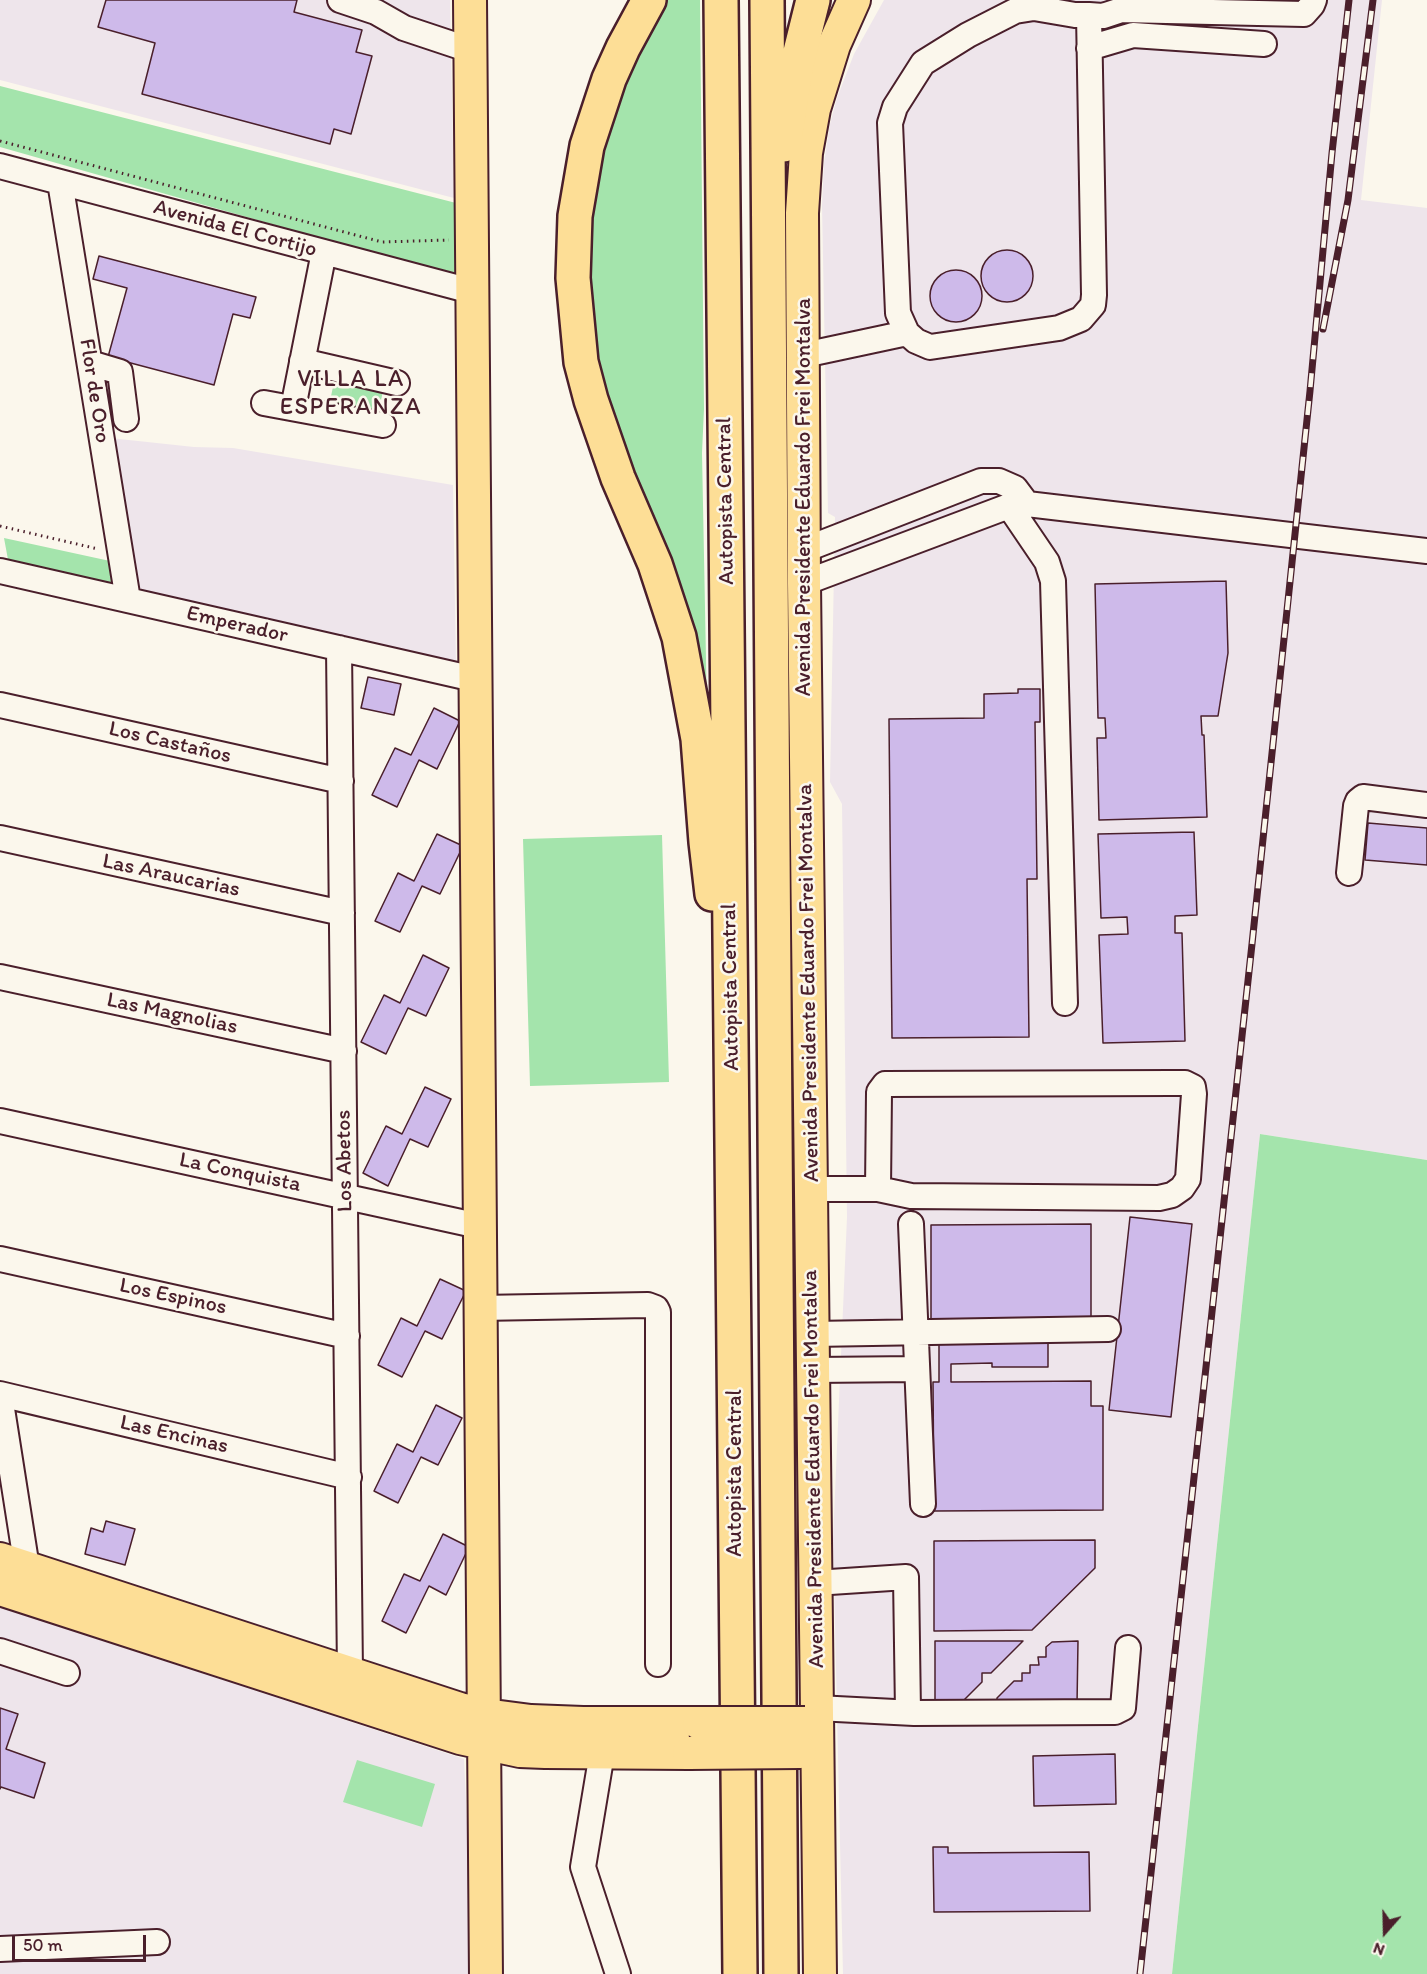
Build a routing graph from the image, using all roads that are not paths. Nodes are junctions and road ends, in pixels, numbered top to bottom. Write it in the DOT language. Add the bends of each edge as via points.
graph roads {
  1 [pos="470,0"];
  2 [pos="649,0"];
  3 [pos="721,0"];
  4 [pos="767,0"];
  5 [pos="813,0"];
  6 [pos="854,0"];
  7 [pos="1314,0"];
  8 [pos="349,1"];
  9 [pos="1036,4"];
  10 [pos="1089,15"];
  11 [pos="1264,44"];
  12 [pos="1089,48"];
  13 [pos="471,50"];
  14 [pos="0,166"];
  15 [pos="60,182"];
  16 [pos="324,252"];
  17 [pos="769,269"];
  18 [pos="471,291"];
  19 [pos="907,333"];
  20 [pos="804,354"];
  21 [pos="302,362"];
  22 [pos="90,363"];
  23 [pos="397,383"];
  24 [pos="264,403"];
  25 [pos="292,408"];
  26 [pos="126,419"];
  27 [pos="383,425"];
  28 [pos="1018,505"];
  29 [pos="804,550"];
  30 [pos="1427,551"];
  31 [pos="0,571"];
  32 [pos="804,583"];
  33 [pos="128,600"];
  34 [pos="339,648"];
  35 [pos="474,680"];
  36 [pos="0,705"];
  37 [pos="340,781"];
  38 [pos="1427,805"];
  39 [pos="0,838"];
  40 [pos="1349,873"];
  41 [pos="342,913"];
  42 [pos="0,977"];
  43 [pos="731,991"];
  44 [pos="1065,1003"];
  45 [pos="344,1051"];
  46 [pos="0,1121"];
  47 [pos="811,1189"];
  48 [pos="878,1189"];
  49 [pos="345,1196"];
  50 [pos="911,1224"];
  51 [pos="479,1226"];
  52 [pos="0,1259"];
  53 [pos="480,1308"];
  54 [pos="1107,1329"];
  55 [pos="916,1333"];
  56 [pos="813,1334"];
  57 [pos="347,1336"];
  58 [pos="917,1369"];
  59 [pos="813,1370"];
  60 [pos="0,1395"];
  61 [pos="349,1477"];
  62 [pos="923,1504"];
  63 [pos="14,1564"];
  64 [pos="815,1584"];
  65 [pos="0,1589"];
  66 [pos="116,1612"];
  67 [pos="1128,1648"];
  68 [pos="0,1651"];
  69 [pos="658,1664"];
  70 [pos="67,1672"];
  71 [pos="350,1673"];
  72 [pos="908,1712"];
  73 [pos="484,1730"];
  74 [pos="811,1731"];
  75 [pos="602,1754"];
  76 [pos="157,1942"];
  77 [pos="0,1949"];
  78 [pos="486,1974"];
  79 [pos="618,1974"];
  80 [pos="740,1974"];
  81 [pos="781,1974"];
  82 [pos="820,1974"];
  1 -- 13 [label="main road"];
  2 -- 43 [label="highway" via="609,79 587,146 574,225 575,312 581,362 591,400 679,637 698,739 710,880"];
  3 -- 43 [label="highway, Autopista Central"];
  4 -- 17 [label="highway, Autopista Central"];
  5 -- 17 [label="highway" via="797,64"];
  6 -- 20 [label="main road, Avenida Presidente Eduardo Frei Montalva" via="826,67 806,153 802,213"];
  7 -- 10 [label="street" via="1304,14 1121,10 1103,16"];
  8 -- 13 [label="street" via="404,28"];
  9 -- 10 [label="street"];
  9 -- 19 [label="street" via="968,35 923,63 895,107 890,123 898,314"];
  10 -- 12 [label="street"];
  11 -- 12 [label="street" via="1133,35"];
  12 -- 19 [label="street" via="1093,305 1081,319 1059,328 930,347"];
  13 -- 18 [label="main road"];
  14 -- 15 [label="street, Avenida El Cortijo"];
  15 -- 16 [label="street, Avenida El Cortijo"];
  15 -- 22 [label="street, Flor de Oro"];
  16 -- 18 [label="street, Avenida El Cortijo"];
  16 -- 21 [label="street"];
  17 -- 81 [label="highway, Autopista Central"];
  18 -- 35 [label="main road"];
  19 -- 20 [label="street"];
  20 -- 29 [label="main road, Avenida Presidente Eduardo Frei Montalva"];
  21 -- 23 [label="street"];
  21 -- 25 [label="street"];
  22 -- 26 [label="street" via="120,372"];
  22 -- 33 [label="street, Flor de Oro"];
  24 -- 25 [label="street"];
  25 -- 27 [label="street"];
  28 -- 29 [label="street" via="1015,488 999,481 981,481"];
  28 -- 30 [label="street"];
  28 -- 32 [label="street"];
  28 -- 44 [label="street" via="1053,581"];
  29 -- 32 [label="main road, Avenida Presidente Eduardo Frei Montalva"];
  31 -- 33 [label="street, Emperador"];
  32 -- 47 [label="main road, Avenida Presidente Eduardo Frei Montalva"];
  33 -- 34 [label="street, Emperador"];
  34 -- 35 [label="street, Emperador"];
  34 -- 37 [label="street, Los Abetos"];
  35 -- 51 [label="main road"];
  36 -- 37 [label="street, Los Castaños"];
  37 -- 41 [label="street, Los Abetos"];
  38 -- 40 [label="street" via="1364,798 1358,801"];
  39 -- 41 [label="street, Las Araucarias"];
  41 -- 45 [label="street, Los Abetos"];
  42 -- 45 [label="street, Las Magnolias"];
  43 -- 80 [label="highway, Autopista Central"];
  45 -- 49 [label="street, Los Abetos"];
  46 -- 49 [label="street, La Conquista"];
  47 -- 48 [label="street"];
  47 -- 56 [label="main road, Avenida Presidente Eduardo Frei Montalva"];
  48 -- 48 [label="street" via="879,1092 885,1084 1185,1083 1193,1087 1188,1179 1172,1194 1159,1198 911,1196"];
  49 -- 51 [label="street, La Conquista"];
  49 -- 57 [label="street, Los Abetos"];
  50 -- 55 [label="street"];
  51 -- 53 [label="main road"];
  52 -- 57 [label="street, Los Espinos"];
  53 -- 69 [label="street" via="656,1308"];
  53 -- 73 [label="main road"];
  54 -- 55 [label="street"];
  55 -- 56 [label="street"];
  55 -- 58 [label="street"];
  56 -- 59 [label="main road, Avenida Presidente Eduardo Frei Montalva"];
  57 -- 61 [label="street, Los Abetos"];
  58 -- 59 [label="street"];
  58 -- 62 [label="street"];
  59 -- 64 [label="main road, Avenida Presidente Eduardo Frei Montalva"];
  60 -- 61 [label="street, Las Encinas"];
  60 -- 63 [label="street"];
  61 -- 71 [label="street, Los Abetos"];
  63 -- 66 [label="main road"];
  64 -- 72 [label="street" via="906,1577"];
  64 -- 74 [label="main road, Avenida Presidente Eduardo Frei Montalva"];
  65 -- 66 [label="main road"];
  66 -- 71 [label="main road"];
  66 -- 73 [label="main road" via="343,1702 460,1738"];
  67 -- 72 [label="street" via="1123,1708 1114,1712"];
  68 -- 70 [label="street"];
  71 -- 73 [label="main road" via="460,1709"];
  72 -- 74 [label="street"];
  73 -- 74 [label="main road, bridge" via="531,1721 699,1723"];
  73 -- 75 [label="main road" via="520,1750"];
  73 -- 78 [label="main road"];
  74 -- 75 [label="main road, bridge" via="689,1753"];
  74 -- 82 [label="main road, Avenida Presidente Eduardo Frei Montalva"];
  75 -- 79 [label="street" via="583,1867"];
  76 -- 77 [label="street"];
}
